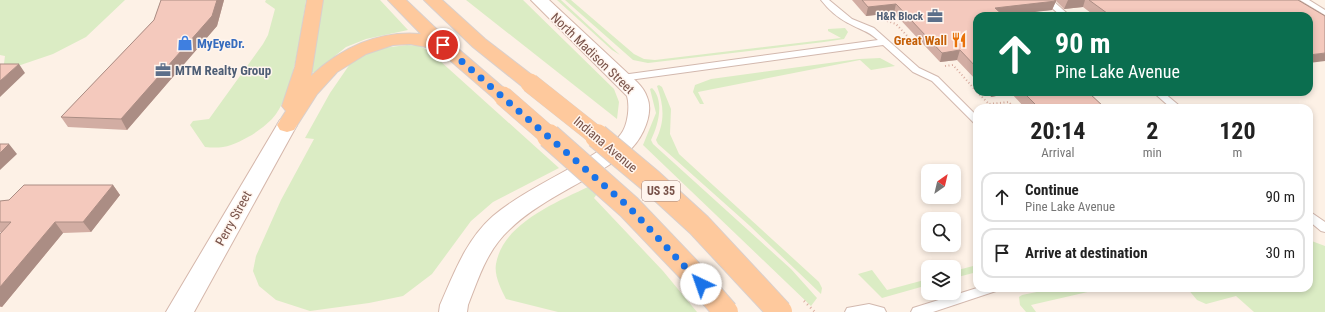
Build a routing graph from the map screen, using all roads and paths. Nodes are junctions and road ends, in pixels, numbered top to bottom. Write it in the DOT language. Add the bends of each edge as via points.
graph roads {
  1 [pos="315,0"];
  2 [pos="396,0"];
  3 [pos="432,0"];
  4 [pos="540,0"];
  5 [pos="825,0"];
  6 [pos="1047,0"];
  7 [pos="1304,0"];
  8 [pos="1061,12"];
  9 [pos="1325,13"];
  10 [pos="885,42"];
  11 [pos="443,45"];
  12 [pos="622,78"];
  13 [pos="981,96"];
  14 [pos="1163,96"];
  15 [pos="989,104"];
  16 [pos="989,104"];
  17 [pos="1011,104"];
  18 [pos="1172,104"];
  19 [pos="973,117"];
  20 [pos="286,125"];
  21 [pos="1313,218"];
  22 [pos="1325,228"];
  23 [pos="980,292"];
  24 [pos="180,312"];
  25 [pos="453,312"];
  26 [pos="726,312"];
  27 [pos="780,312"];
  28 [pos="851,312"];
  29 [pos="880,312"];
  30 [pos="917,312"];
  1 -- 20 [label="main road" via="304,67"];
  2 -- 11 [label="main road, US 35"];
  3 -- 27 [label="main road, Indiana Avenue / US 35, bridge" via="479,43 605,142 668,197 720,247"];
  4 -- 12 [label="street, North Madison Street"];
  5 -- 10 [label="lane" via="849,22 871,30"];
  6 -- 8 [label="lane"];
  7 -- 9 [label="lane"];
  10 -- 12 [label="lane"];
  10 -- 19 [label="lane" via="916,70 935,79"];
  11 -- 20 [label="main road" via="413,38 369,45 348,54 317,81"];
  11 -- 26 [label="main road, US 35, bridge" via="629,207"];
  12 -- 25 [label="street, North Madison Street" via="637,95 639,102 636,125 631,136 623,145 501,223 476,252"];
  13 -- 16 [label="path"];
  14 -- 18 [label="lane"];
  15 -- 17 [label="path"];
  20 -- 24 [label="street, Perry Street" via="200,281"];
  21 -- 22 [label="lane"];
  23 -- 30 [label="lane"];
  28 -- 29 [label="lane" via="869,309"];
}
